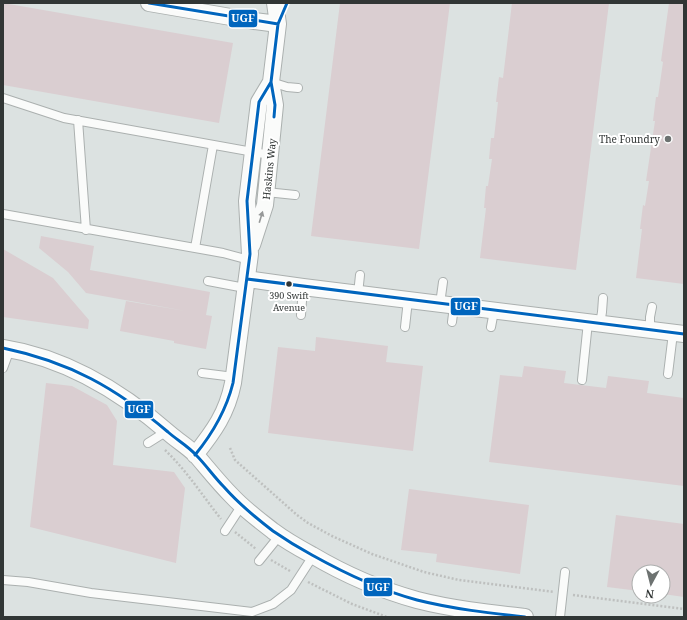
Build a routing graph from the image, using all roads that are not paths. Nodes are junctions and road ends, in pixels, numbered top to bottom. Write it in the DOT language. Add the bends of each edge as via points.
graph roads {
  1 [pos="149,3"];
  2 [pos="275,3"];
  3 [pos="287,3"];
  4 [pos="278,24"];
  5 [pos="271,82"];
  6 [pos="298,88"];
  7 [pos="3,98"];
  8 [pos="78,120"];
  9 [pos="213,145"];
  10 [pos="253,152"];
  11 [pos="270,155"];
  12 [pos="266,192"];
  13 [pos="295,195"];
  14 [pos="3,214"];
  15 [pos="86,230"];
  16 [pos="195,248"];
  17 [pos="249,257"];
  18 [pos="360,275"];
  19 [pos="208,281"];
  20 [pos="443,282"];
  21 [pos="246,283"];
  22 [pos="303,287"];
  23 [pos="358,294"];
  24 [pos="603,298"];
  25 [pos="408,300"];
  26 [pos="447,305"];
  27 [pos="652,307"];
  28 [pos="494,311"];
  29 [pos="300,315"];
  30 [pos="452,322"];
  31 [pos="594,323"];
  32 [pos="405,327"];
  33 [pos="491,327"];
  34 [pos="650,330"];
  35 [pos="678,333"];
  36 [pos="6,348"];
  37 [pos="3,368"];
  38 [pos="202,373"];
  39 [pos="668,374"];
  40 [pos="234,377"];
  41 [pos="582,380"];
  42 [pos="195,454"];
  43 [pos="242,505"];
  44 [pos="225,531"];
  45 [pos="280,535"];
  46 [pos="313,556"];
  47 [pos="259,561"];
  48 [pos="565,572"];
  49 [pos="3,580"];
  50 [pos="456,613"];
  51 [pos="525,617"];
  52 [pos="560,617"];
  1 -- 4 [label="street"];
  2 -- 4 [label="street, Haskins Way"];
  3 -- 4 [label="street, Haskins Way"];
  4 -- 5 [label="street, Haskins Way"];
  5 -- 6 [label="lane"];
  5 -- 10 [label="street, Haskins Way" via="259,102"];
  5 -- 11 [label="street, Haskins Way" via="275,105"];
  7 -- 8 [label="lane" via="64,118"];
  8 -- 9 [label="lane"];
  8 -- 15 [label="lane"];
  9 -- 10 [label="lane"];
  9 -- 16 [label="lane"];
  10 -- 11 [label="lane"];
  10 -- 17 [label="street, Haskins Way" via="247,201"];
  11 -- 12 [label="street, Haskins Way"];
  12 -- 13 [label="lane"];
  17 -- 12 [label="street, Haskins Way, one-way" via="265,205"];
  14 -- 15 [label="lane"];
  15 -- 16 [label="lane"];
  16 -- 17 [label="lane"];
  17 -- 21 [label="street, Haskins Way"];
  18 -- 23 [label="lane"];
  19 -- 21 [label="lane"];
  20 -- 26 [label="lane"];
  21 -- 22 [label="street"];
  21 -- 40 [label="street, Haskins Way"];
  22 -- 23 [label="street"];
  22 -- 29 [label="lane"];
  23 -- 25 [label="street"];
  24 -- 31 [label="lane" via="602,312"];
  25 -- 26 [label="street"];
  25 -- 32 [label="lane"];
  26 -- 28 [label="street"];
  26 -- 30 [label="lane"];
  27 -- 34 [label="lane"];
  28 -- 31 [label="street"];
  28 -- 33 [label="lane"];
  31 -- 34 [label="street"];
  31 -- 41 [label="lane"];
  34 -- 35 [label="street"];
  35 -- 39 [label="lane"];
  36 -- 37 [label="lane"];
  36 -- 42 [label="street" via="55,362 98,381 135,405 156,438"];
  38 -- 40 [label="lane"];
  40 -- 42 [label="street, Haskins Way" via="225,412"];
  42 -- 43 [label="street"];
  43 -- 44 [label="lane"];
  43 -- 45 [label="street"];
  45 -- 46 [label="street"];
  45 -- 47 [label="lane"];
  46 -- 49 [label="lane" via="291,590 273,604 252,612"];
  46 -- 50 [label="street" via="391,592"];
  48 -- 52 [label="lane"];
  50 -- 51 [label="street"];
}
